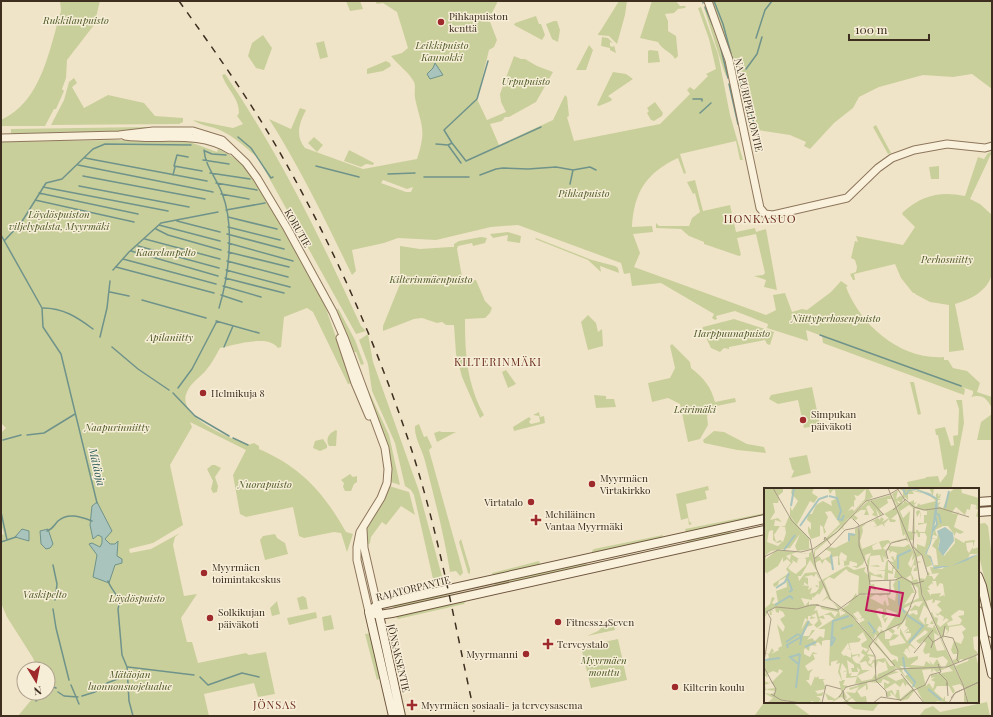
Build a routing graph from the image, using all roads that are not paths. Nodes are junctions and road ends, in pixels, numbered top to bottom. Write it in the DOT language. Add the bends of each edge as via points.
graph roads {
  1 [pos="708,1"];
  2 [pos="1,138"];
  3 [pos="992,146"];
  4 [pos="992,501"];
  5 [pos="979,502"];
  6 [pos="992,511"];
  7 [pos="979,512"];
  8 [pos="764,519"];
  9 [pos="364,525"];
  10 [pos="764,530"];
  11 [pos="979,580"];
  12 [pos="377,605"];
  13 [pos="369,612"];
  14 [pos="379,615"];
  15 [pos="979,615"];
  16 [pos="992,633"];
  17 [pos="992,674"];
  18 [pos="393,716"];
  19 [pos="401,716"];
  1 -- 3 [label="street, NAAPURIPELLONTIE" via="728,60 760,208 765,214 773,215 847,198 878,168 892,158 914,150 947,144 985,148"];
  2 -- 9 [label="street, KORUTIE" via="119,135 153,131 199,132 222,140 240,157 258,178 333,312 385,448 388,483"];
  4 -- 5 [label="main road"];
  6 -- 7 [label="main road"];
  8 -- 12 [label="main road, RAJATORPANTIE"];
  9 -- 12 [label="street" via="363,542"];
  9 -- 13 [label="street, KORUTIE" via="358,539 357,552"];
  10 -- 14 [label="main road, RAJATORPANTIE"];
  11 -- 16 [label="main road"];
  12 -- 13 [label="main road, RAJATORPANTIE"];
  12 -- 14 [label="main road, JÖNSAKSENTIE"];
  13 -- 14 [label="main road, RAJATORPANTIE"];
  13 -- 18 [label="main road, JÖNSAKSENTIE"];
  14 -- 19 [label="main road, JÖNSAKSENTIE"];
  15 -- 17 [label="main road"];
}
